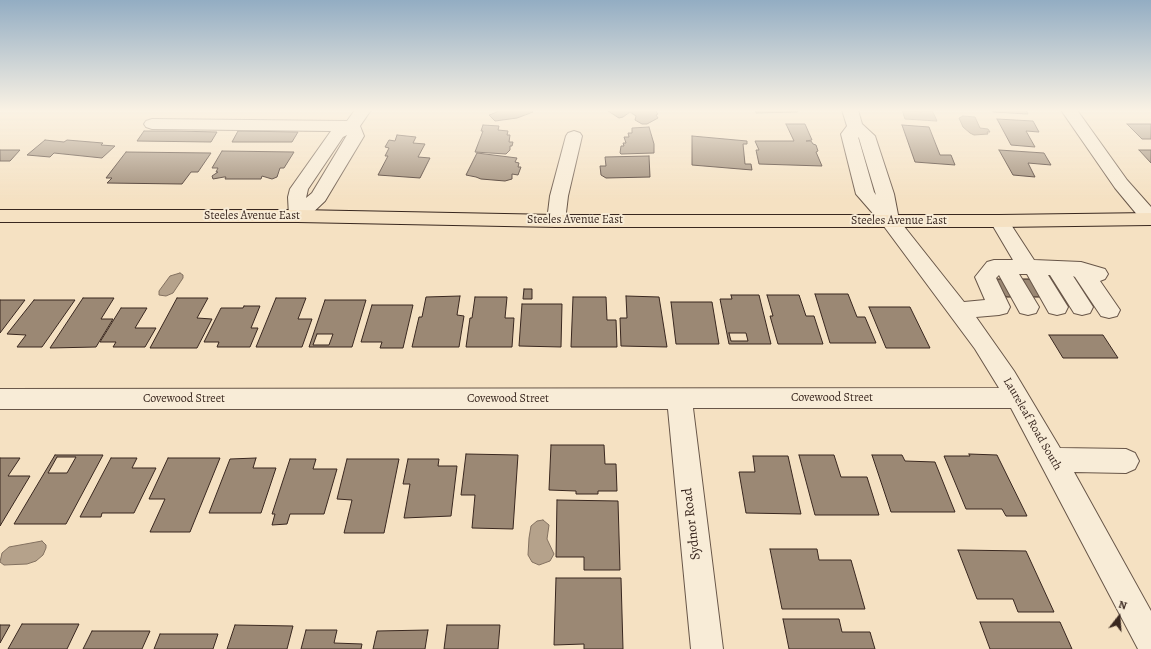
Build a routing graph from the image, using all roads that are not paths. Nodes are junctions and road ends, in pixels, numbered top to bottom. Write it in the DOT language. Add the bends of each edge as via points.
graph roads {
  1 [pos="353,140"];
  2 [pos="573,140"];
  3 [pos="851,140"];
  4 [pos="1090,140"];
  5 [pos="0,216"];
  6 [pos="298,216"];
  7 [pos="1151,219"];
  8 [pos="556,221"];
  9 [pos="890,221"];
  10 [pos="999,221"];
  11 [pos="1043,268"];
  12 [pos="1063,307"];
  13 [pos="958,311"];
  14 [pos="1017,398"];
  15 [pos="0,399"];
  16 [pos="680,399"];
  17 [pos="1053,460"];
  18 [pos="1126,461"];
  19 [pos="1151,642"];
  20 [pos="707,649"];
  1 -- 6 [label="street" via="319,197"];
  2 -- 8 [label="street" via="559,196"];
  3 -- 9 [label="street, Laureleaf Road South" via="865,194"];
  4 -- 7 [label="street" via="1121,184"];
  5 -- 6 [label="main road, Steeles Avenue East"];
  6 -- 8 [label="main road, Steeles Avenue East"];
  7 -- 10 [label="main road, Steeles Avenue East"];
  8 -- 9 [label="main road, Steeles Avenue East"];
  9 -- 10 [label="main road, Steeles Avenue East"];
  9 -- 13 [label="street, Laureleaf Road South"];
  10 -- 11 [label="street"];
  11 -- 12 [label="street"];
  11 -- 12 [label="street"];
  11 -- 12 [label="street"];
  11 -- 13 [label="street" via="985,277 999,306"];
  13 -- 14 [label="street, Laureleaf Road South" via="983,343"];
  14 -- 16 [label="street, Covewood Street"];
  14 -- 17 [label="street, Laureleaf Road South"];
  15 -- 16 [label="street, Covewood Street"];
  16 -- 20 [label="street, Sydnor Road"];
  17 -- 18 [label="street"];
  17 -- 19 [label="street, Laureleaf Road South"];
}
